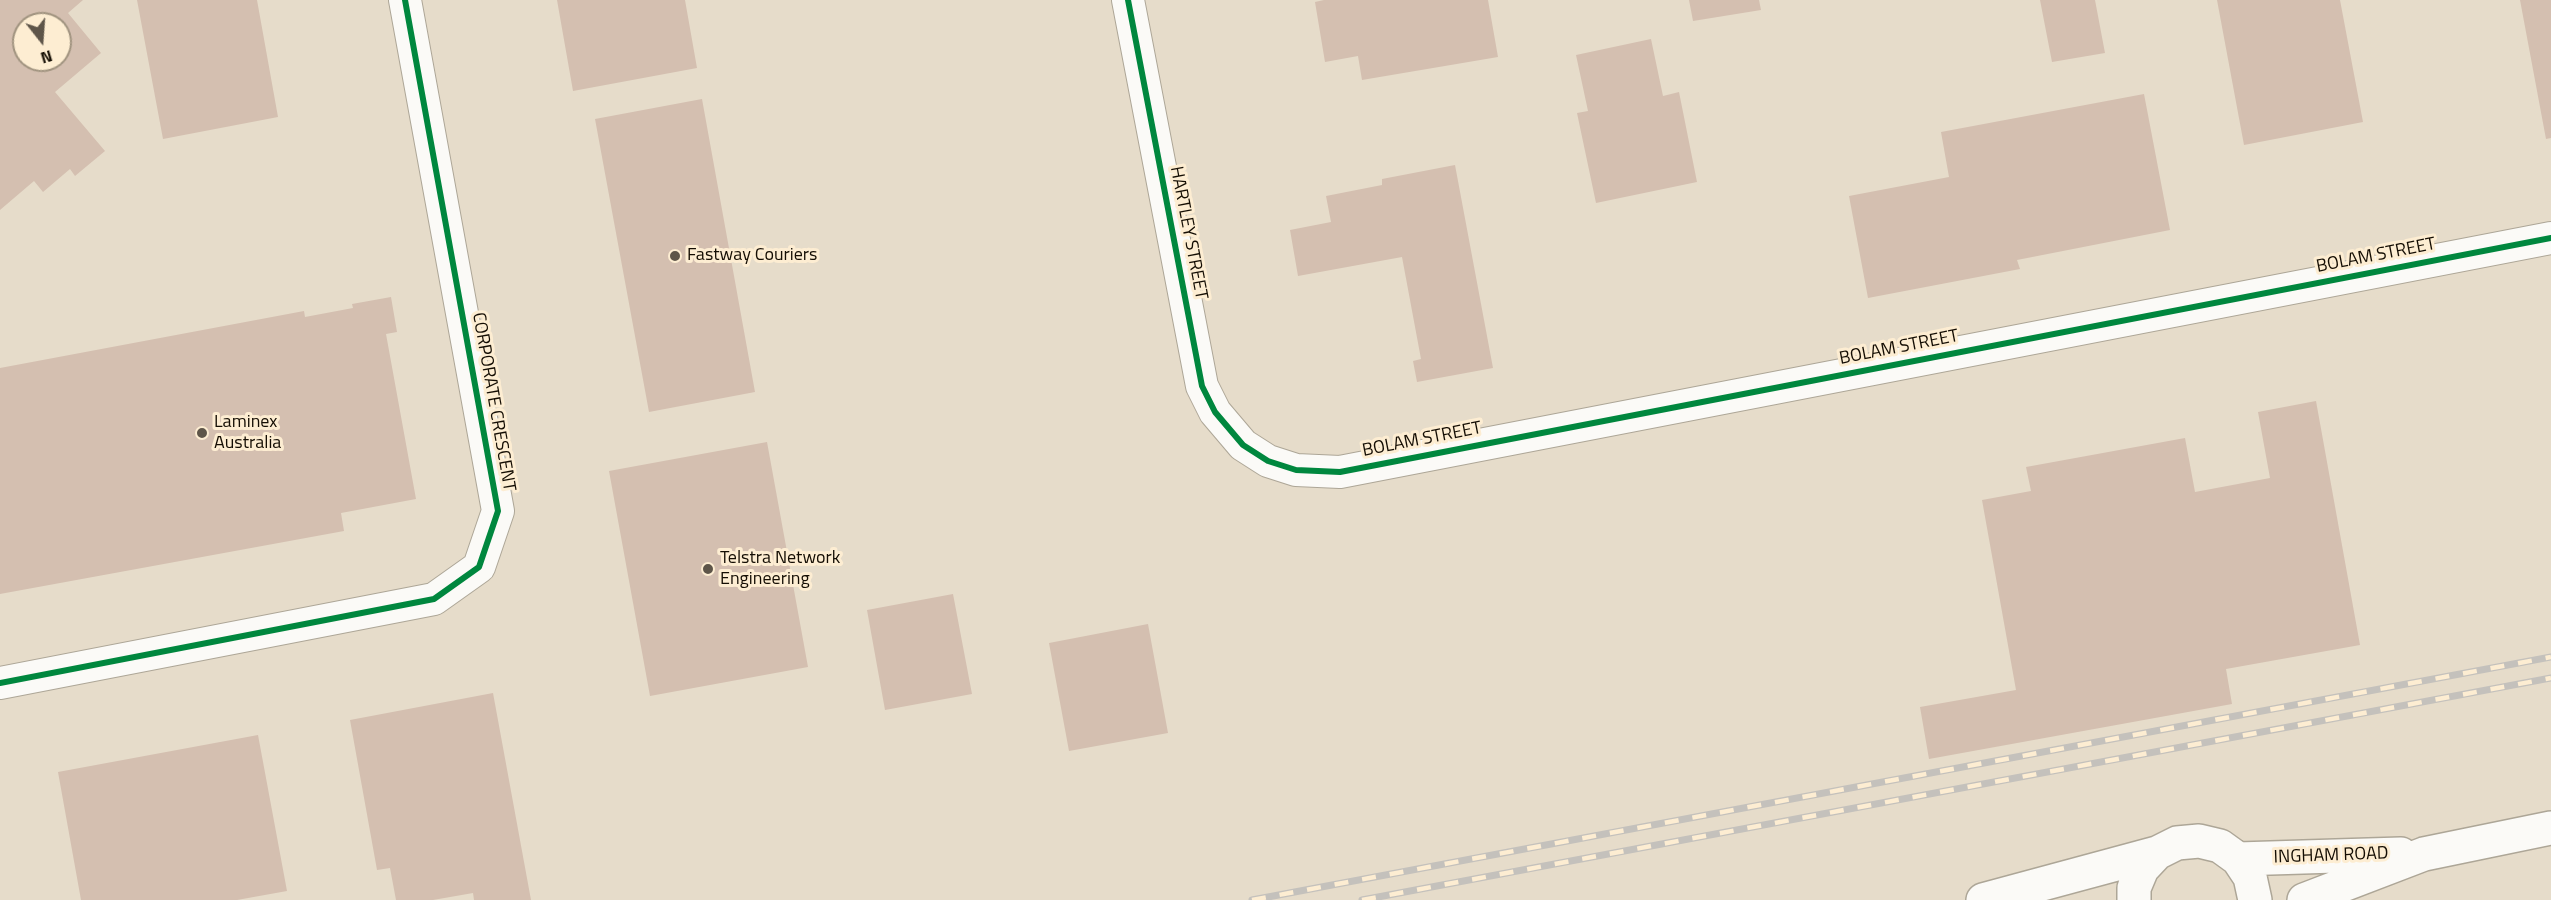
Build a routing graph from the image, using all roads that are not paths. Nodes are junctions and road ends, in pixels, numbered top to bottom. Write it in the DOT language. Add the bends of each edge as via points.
graph roads {
  1 [pos="405,0"];
  2 [pos="1128,0"];
  3 [pos="2551,238"];
  4 [pos="1255,454"];
  5 [pos="0,682"];
  6 [pos="2551,828"];
  7 [pos="2157,853"];
  8 [pos="2424,854"];
  9 [pos="2238,859"];
  10 [pos="1983,900"];
  11 [pos="2134,900"];
  12 [pos="2254,900"];
  13 [pos="2304,900"];
  1 -- 5 [label="street, CORPORATE CRESCENT" via="498,511 479,567 434,599"];
  2 -- 4 [label="street, HARTLEY STREET" via="1202,386 1223,424"];
  3 -- 4 [label="street, BOLAM STREET" via="1340,472 1296,470"];
  6 -- 8 [label="main road, INGHAM ROAD"];
  7 -- 9 [label="main road" via="2177,843 2199,841 2220,846"];
  7 -- 10 [label="main road"];
  7 -- 11 [label="main road" via="2142,869"];
  8 -- 9 [label="main road, INGHAM ROAD"];
  8 -- 13 [label="main road, INGHAM ROAD"];
  9 -- 12 [label="main road" via="2250,877"];
}
